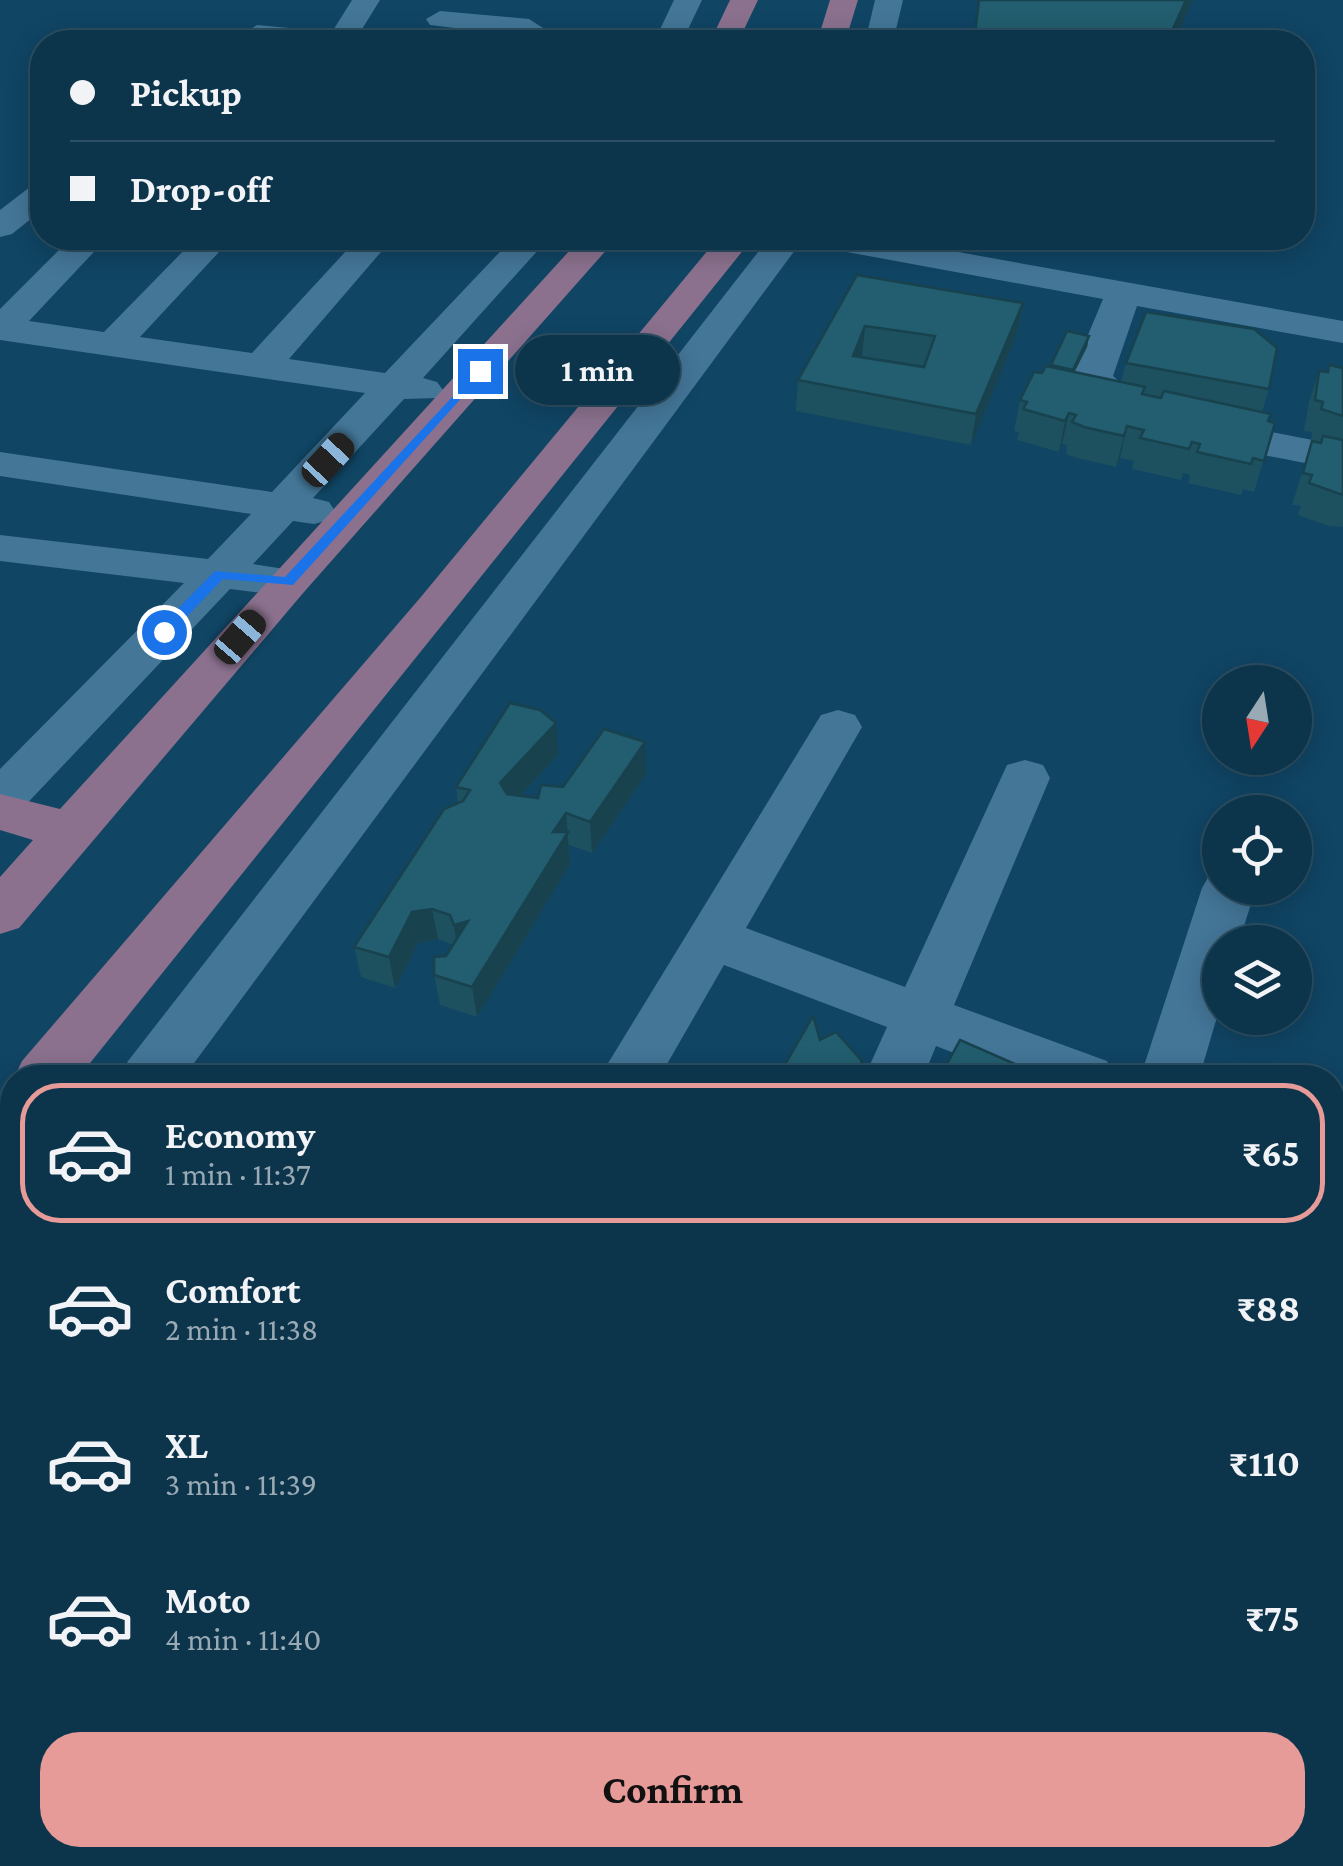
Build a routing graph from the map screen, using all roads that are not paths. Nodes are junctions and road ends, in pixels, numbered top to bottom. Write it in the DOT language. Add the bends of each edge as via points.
graph roads {
  1 [pos="366,0"];
  2 [pos="688,0"];
  3 [pos="744,0"];
  4 [pos="844,0"];
  5 [pos="889,0"];
  6 [pos="440,19"];
  7 [pos="529,29"];
  8 [pos="347,30"];
  9 [pos="674,30"];
  10 [pos="730,30"];
  11 [pos="835,30"];
  12 [pos="882,30"];
  13 [pos="30,203"];
  14 [pos="0,227"];
  15 [pos="78,250"];
  16 [pos="203,250"];
  17 [pos="365,250"];
  18 [pos="521,250"];
  19 [pos="589,250"];
  20 [pos="726,250"];
  21 [pos="779,250"];
  22 [pos="891,250"];
  23 [pos="1124,292"];
  24 [pos="0,328"];
  25 [pos="1343,332"];
  26 [pos="113,344"];
  27 [pos="263,365"];
  28 [pos="399,384"];
  29 [pos="456,398"];
  30 [pos="578,433"];
  31 [pos="632,446"];
  32 [pos="1343,458"];
  33 [pos="0,464"];
  34 [pos="284,505"];
  35 [pos="347,517"];
  36 [pos="0,548"];
  37 [pos="220,574"];
  38 [pos="288,582"];
  39 [pos="838,727"];
  40 [pos="1025,778"];
  41 [pos="0,800"];
  42 [pos="0,812"];
  43 [pos="71,831"];
  44 [pos="1224,905"];
  45 [pos="0,912"];
  46 [pos="712,938"];
  47 [pos="919,1016"];
  48 [pos="54,1065"];
  49 [pos="158,1065"];
  50 [pos="636,1065"];
  51 [pos="898,1065"];
  52 [pos="1051,1065"];
  53 [pos="1173,1065"];
  1 -- 8 [label="street"];
  2 -- 9 [label="street"];
  3 -- 10 [label="main road"];
  4 -- 11 [label="main road"];
  5 -- 12 [label="street"];
  6 -- 7 [label="street"];
  13 -- 14 [label="street"];
  15 -- 24 [label="street"];
  16 -- 26 [label="street"];
  17 -- 27 [label="street"];
  18 -- 28 [label="street"];
  19 -- 29 [label="main road"];
  20 -- 30 [label="main road"];
  21 -- 31 [label="street"];
  22 -- 23 [label="street"];
  23 -- 25 [label="street"];
  23 -- 32 [label="street" via="1094,366 1104,394 1140,409"];
  24 -- 26 [label="street"];
  26 -- 27 [label="street"];
  27 -- 28 [label="street"];
  28 -- 29 [label="street"];
  28 -- 34 [label="street"];
  29 -- 35 [label="main road"];
  30 -- 31 [label="street"];
  30 -- 48 [label="main road"];
  31 -- 49 [label="street"];
  33 -- 34 [label="street"];
  34 -- 35 [label="street"];
  34 -- 37 [label="street"];
  35 -- 38 [label="main road"];
  36 -- 37 [label="street"];
  37 -- 38 [label="street"];
  37 -- 41 [label="street"];
  38 -- 43 [label="main road"];
  39 -- 46 [label="street"];
  40 -- 47 [label="street"];
  42 -- 43 [label="main road"];
  43 -- 45 [label="main road"];
  44 -- 53 [label="street"];
  46 -- 47 [label="street"];
  46 -- 50 [label="street"];
  47 -- 51 [label="street"];
  47 -- 52 [label="street"];
}
